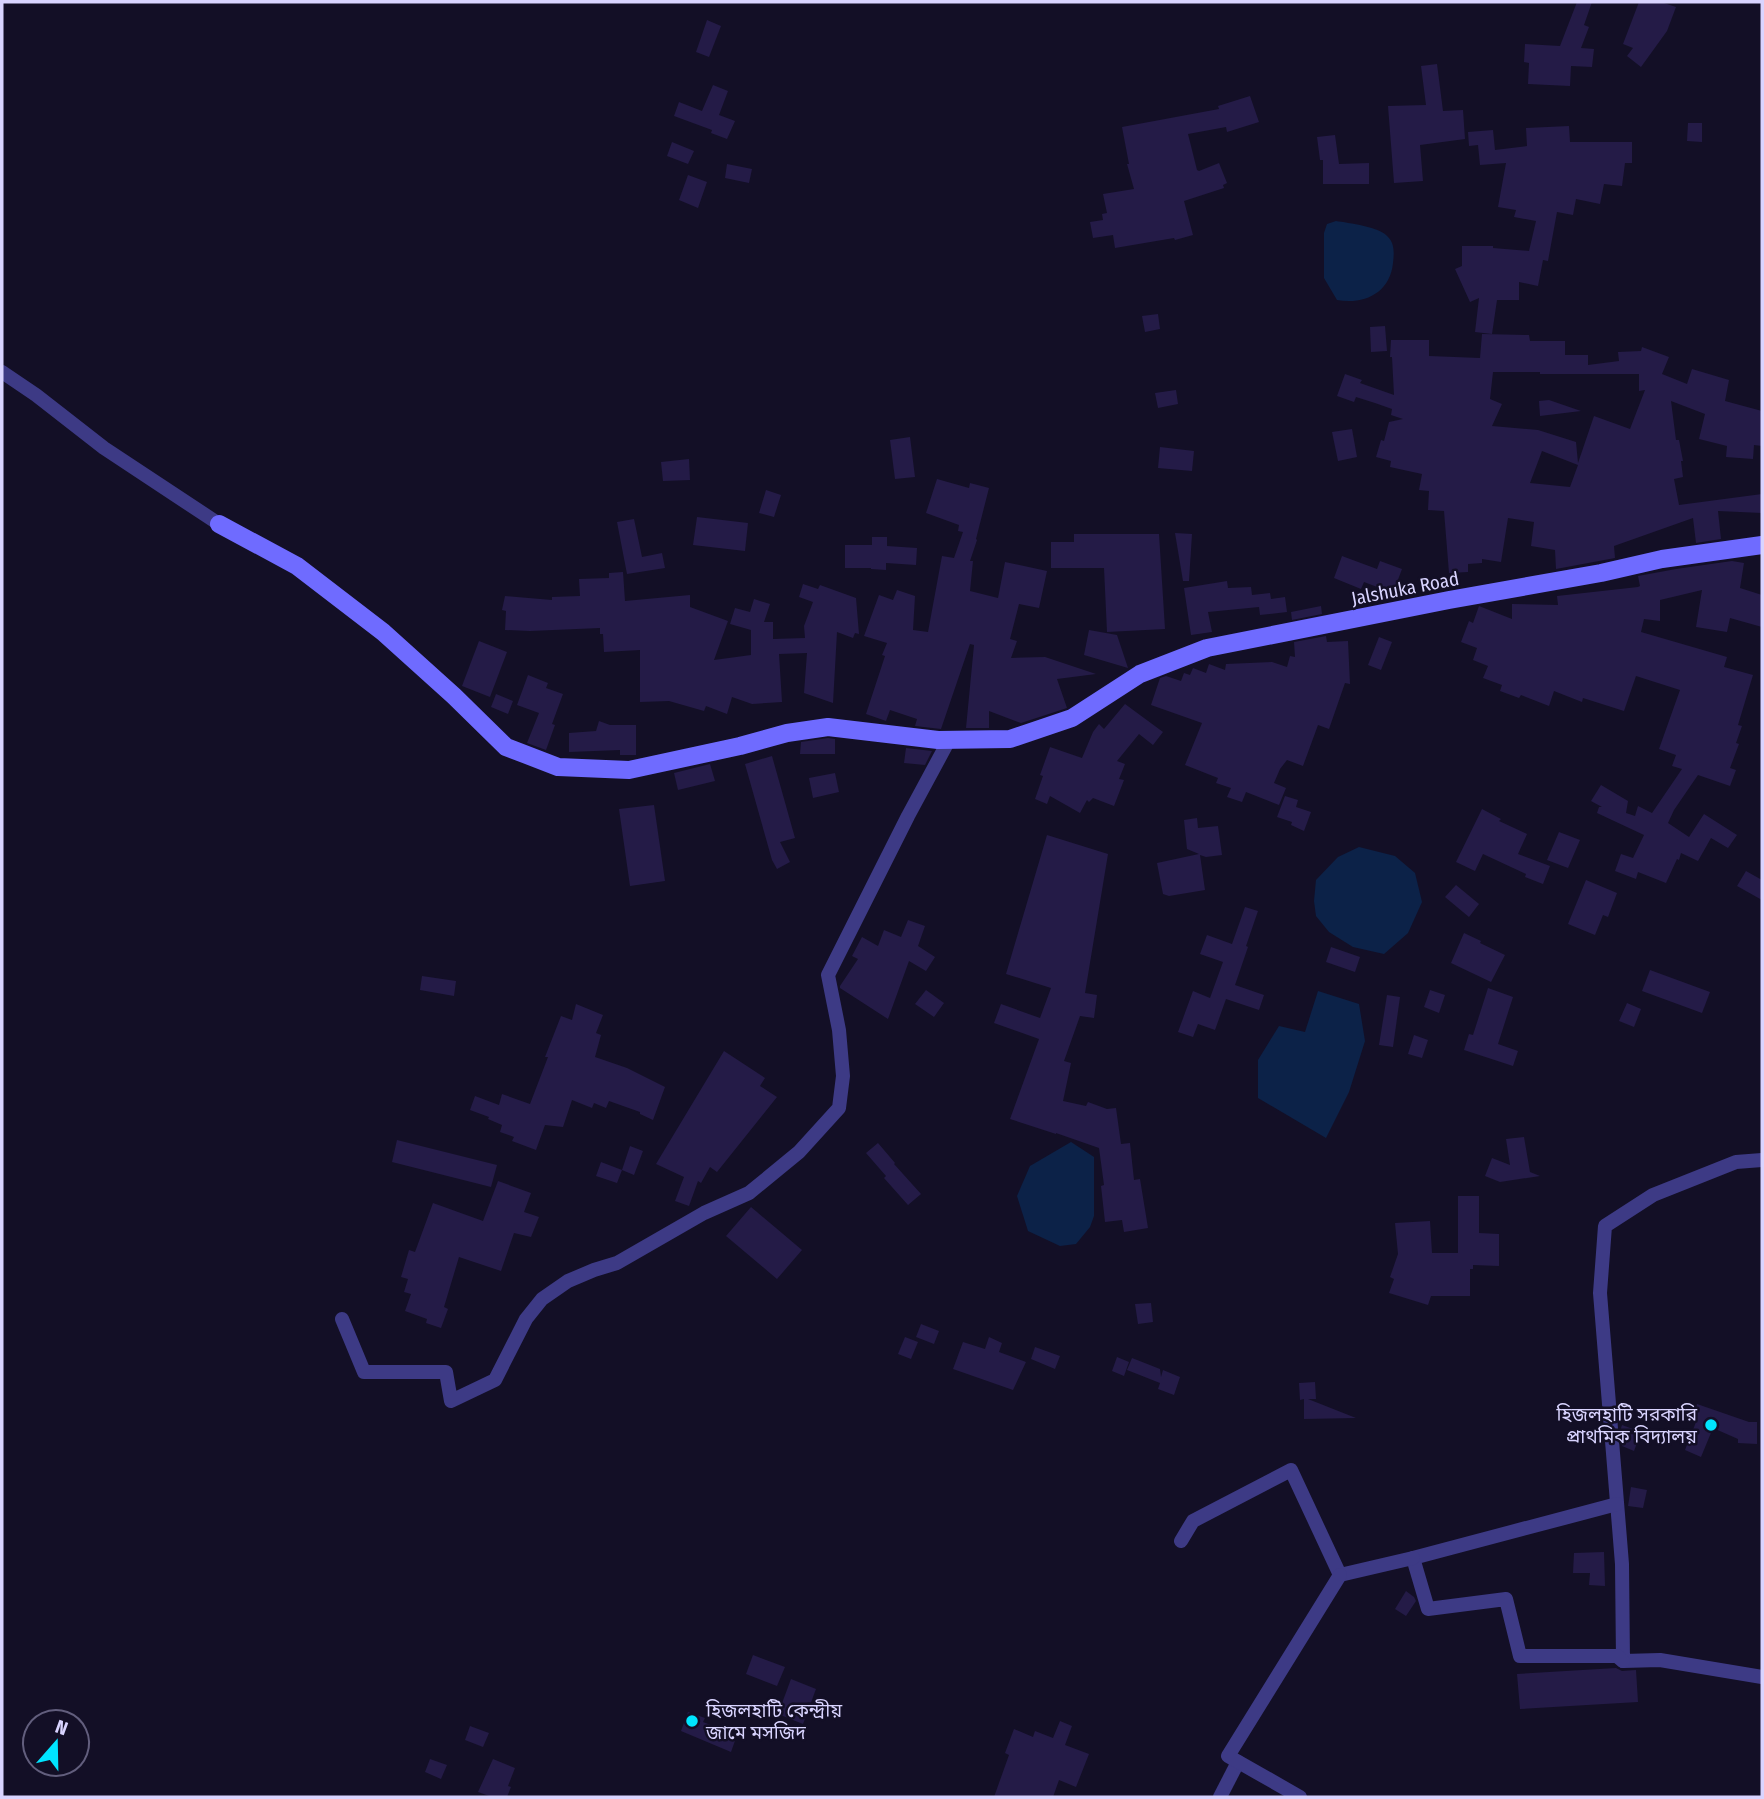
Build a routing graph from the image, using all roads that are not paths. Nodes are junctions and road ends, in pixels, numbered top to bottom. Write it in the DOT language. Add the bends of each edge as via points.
graph roads {
  1 [pos="2,372"];
  2 [pos="219,524"];
  3 [pos="1762,545"];
  4 [pos="949,740"];
  5 [pos="1762,1160"];
  6 [pos="342,1319"];
  7 [pos="1617,1504"];
  8 [pos="1181,1541"];
  9 [pos="1413,1558"];
  10 [pos="1340,1575"];
  11 [pos="1623,1661"];
  12 [pos="1762,1677"];
  13 [pos="1238,1762"];
  14 [pos="1220,1797"];
  15 [pos="1300,1797"];
  1 -- 2 [label="street" via="81,432"];
  2 -- 4 [label="street, Jalshuka Road" via="296,566 383,632 506,747 558,767 629,770 828,727"];
  3 -- 4 [label="street, Jalshuka Road" via="1662,559 1207,648 1140,674 1072,718 1010,739"];
  4 -- 6 [label="street" via="828,975 843,1076 839,1108 799,1152 749,1194 704,1213 617,1263 568,1281 542,1299 526,1319 495,1380 451,1401 446,1372 364,1371"];
  5 -- 7 [label="street" via="1736,1162 1653,1195 1605,1226 1600,1293"];
  7 -- 9 [label="street"];
  7 -- 11 [label="street"];
  8 -- 10 [label="street" via="1193,1521 1291,1470"];
  9 -- 10 [label="street"];
  9 -- 11 [label="street" via="1428,1609 1506,1598 1520,1656 1618,1656"];
  10 -- 13 [label="street" via="1228,1756"];
  11 -- 12 [label="street" via="1660,1660"];
  13 -- 14 [label="street"];
  13 -- 15 [label="street"];
}
